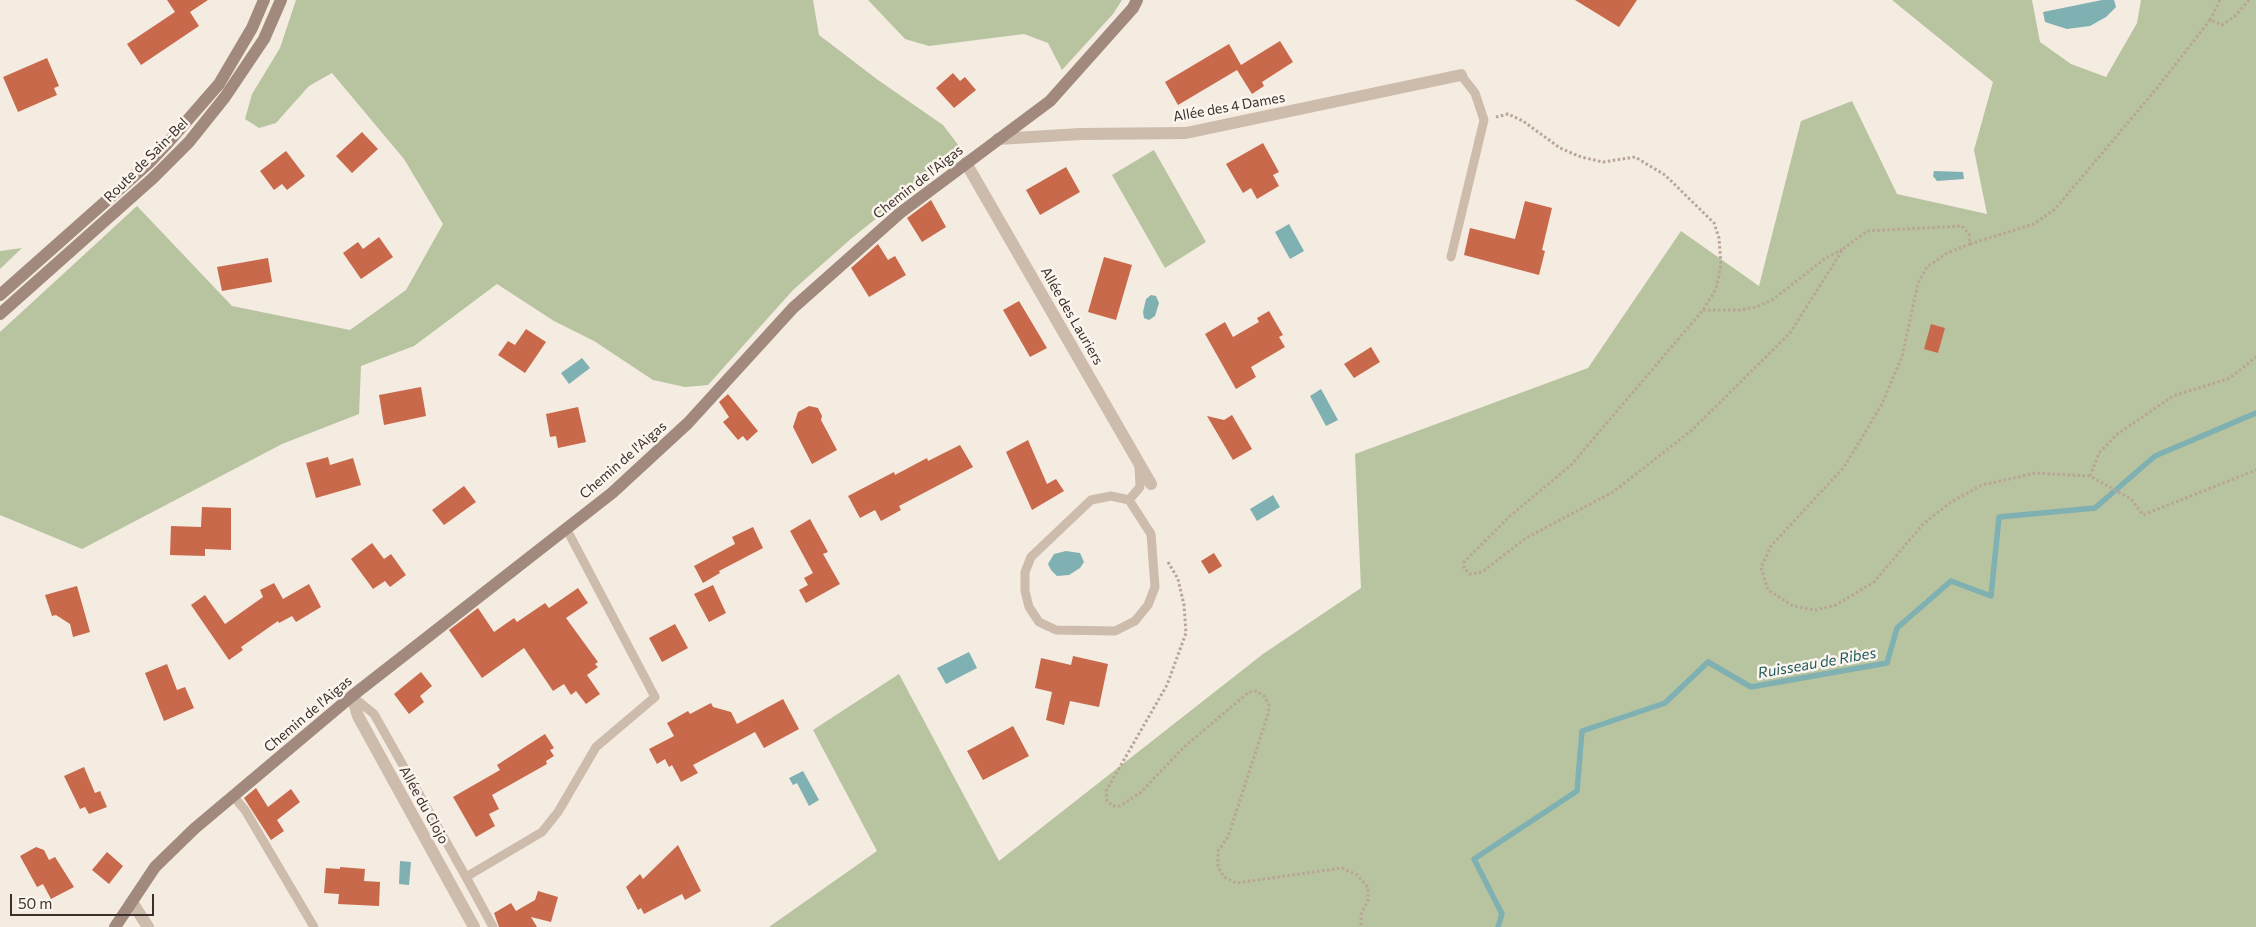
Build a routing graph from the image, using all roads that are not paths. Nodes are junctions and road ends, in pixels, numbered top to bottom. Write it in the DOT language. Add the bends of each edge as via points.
graph roads {
  1 [pos="264,0"];
  2 [pos="282,0"];
  3 [pos="1137,0"];
  4 [pos="1461,75"];
  5 [pos="998,139"];
  6 [pos="966,163"];
  7 [pos="1451,257"];
  8 [pos="0,294"];
  9 [pos="0,314"];
  10 [pos="1139,464"];
  11 [pos="1151,484"];
  12 [pos="1129,500"];
  13 [pos="566,528"];
  14 [pos="352,696"];
  15 [pos="233,796"];
  16 [pos="466,877"];
  17 [pos="132,902"];
  18 [pos="115,927"];
  19 [pos="148,927"];
  20 [pos="314,927"];
  21 [pos="474,927"];
  22 [pos="493,927"];
  1 -- 8 [label="street, Route de Sain-Bel" via="252,28 218,84 165,146"];
  2 -- 9 [label="street, Route de Sain-Bel" via="264,39 189,142"];
  3 -- 5 [label="street, Chemin de l'Aigas" via="1050,101"];
  4 -- 5 [label="street, Allée des 4 Dames" via="1186,133"];
  4 -- 7 [label="lane" via="1475,93 1484,120"];
  5 -- 6 [label="street, Chemin de l'Aigas"];
  6 -- 10 [label="street, Allée des Lauriers"];
  6 -- 13 [label="street, Chemin de l'Aigas" via="900,213 793,308 688,423 612,492"];
  10 -- 11 [label="street, Allée des Lauriers"];
  10 -- 12 [label="lane" via="1140,487"];
  12 -- 12 [label="lane" via="1110,496 1091,500 1031,557 1025,572 1025,591 1028,607 1040,622 1056,630 1115,631 1135,621 1148,605 1155,588 1151,534"];
  13 -- 14 [label="street, Chemin de l'Aigas"];
  13 -- 16 [label="lane" via="655,697 596,747 558,812 542,832"];
  14 -- 15 [label="street, Chemin de l'Aigas"];
  14 -- 16 [label="lane" via="374,714"];
  14 -- 21 [label="street, Allée du Clojo" via="358,716"];
  15 -- 17 [label="street, Chemin de l'Aigas" via="155,867"];
  15 -- 20 [label="lane" via="246,810"];
  16 -- 22 [label="lane"];
  17 -- 18 [label="street, Chemin de l'Aigas"];
  17 -- 19 [label="street"];
}
